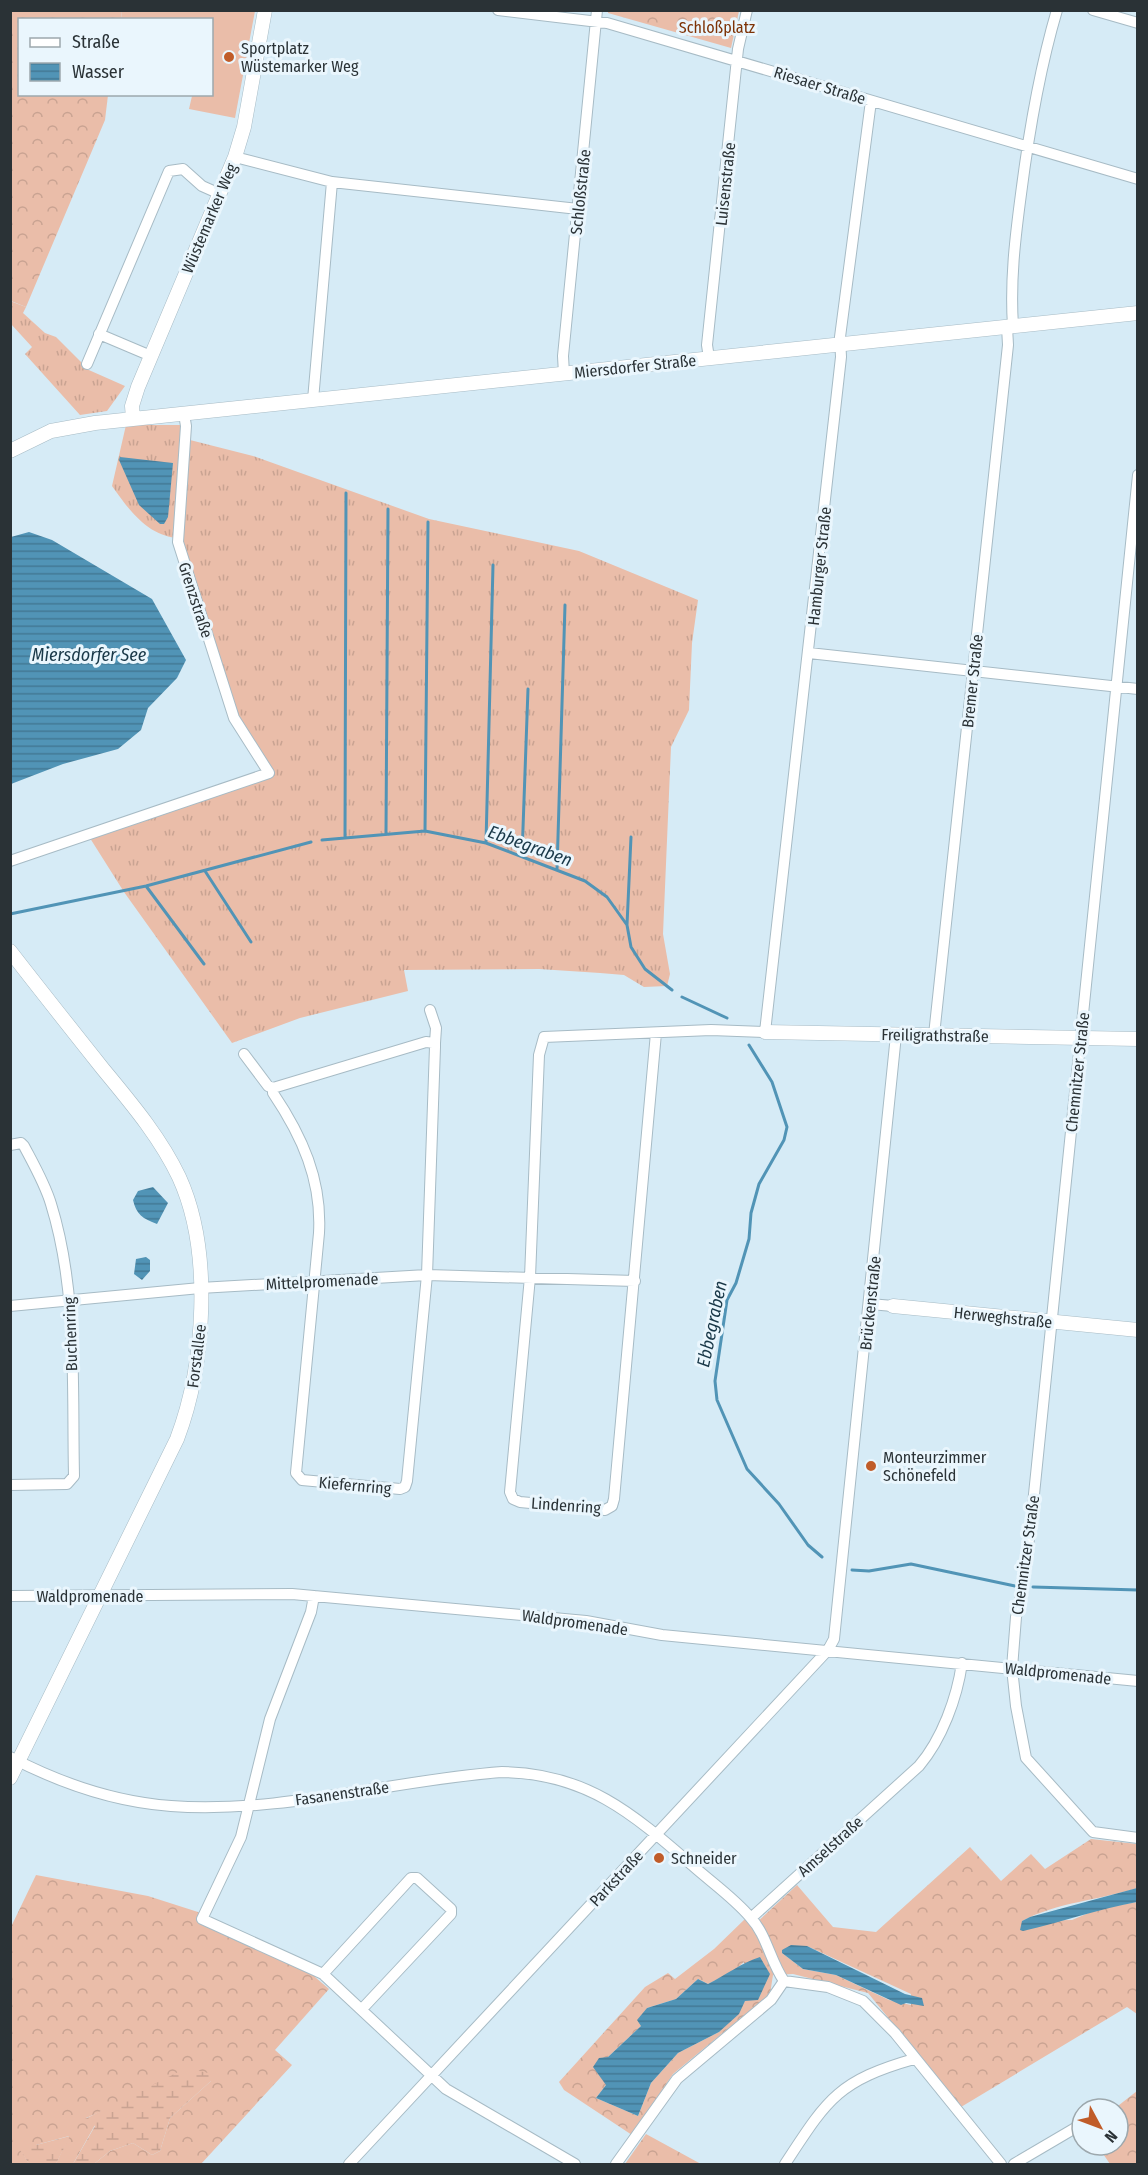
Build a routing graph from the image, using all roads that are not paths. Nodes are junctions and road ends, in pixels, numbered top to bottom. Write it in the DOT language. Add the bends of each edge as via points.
graph roads {
  1 [pos="265,10"];
  2 [pos="498,10"];
  3 [pos="747,10"];
  4 [pos="1057,10"];
  5 [pos="1093,10"];
  6 [pos="597,16"];
  7 [pos="1137,23"];
  8 [pos="738,61"];
  9 [pos="871,101"];
  10 [pos="1026,147"];
  11 [pos="235,157"];
  12 [pos="1137,179"];
  13 [pos="332,182"];
  14 [pos="220,194"];
  15 [pos="578,209"];
  16 [pos="1137,313"];
  17 [pos="1010,326"];
  18 [pos="99,334"];
  19 [pos="841,344"];
  20 [pos="151,356"];
  21 [pos="709,358"];
  22 [pos="87,364"];
  23 [pos="564,374"];
  24 [pos="314,400"];
  25 [pos="184,414"];
  26 [pos="133,419"];
  27 [pos="10,451"];
  28 [pos="1137,476"];
  29 [pos="809,653"];
  30 [pos="973,670"];
  31 [pos="1115,686"];
  32 [pos="1137,689"];
  33 [pos="10,861"];
  34 [pos="10,951"];
  35 [pos="430,1010"];
  36 [pos="733,1031"];
  37 [pos="657,1032"];
  38 [pos="765,1032"];
  39 [pos="896,1035"];
  40 [pos="934,1035"];
  41 [pos="1081,1038"];
  42 [pos="1137,1039"];
  43 [pos="435,1043"];
  44 [pos="244,1054"];
  45 [pos="273,1088"];
  46 [pos="10,1145"];
  47 [pos="427,1275"];
  48 [pos="530,1277"];
  49 [pos="315,1280"];
  50 [pos="635,1281"];
  51 [pos="200,1288"];
  52 [pos="70,1300"];
  53 [pos="870,1304"];
  54 [pos="10,1306"];
  55 [pos="893,1306"];
  56 [pos="1052,1322"];
  57 [pos="1137,1330"];
  58 [pos="10,1485"];
  59 [pos="841,1571"];
  60 [pos="102,1594"];
  61 [pos="10,1596"];
  62 [pos="314,1596"];
  63 [pos="828,1650"];
  64 [pos="963,1664"];
  65 [pos="1012,1668"];
  66 [pos="1137,1681"];
  67 [pos="15,1759"];
  68 [pos="10,1778"];
  69 [pos="249,1805"];
  70 [pos="656,1835"];
  71 [pos="1137,1838"];
  72 [pos="751,1917"];
  73 [pos="322,1974"];
  74 [pos="784,1981"];
  75 [pos="362,2009"];
  76 [pos="914,2059"];
  77 [pos="431,2076"];
  78 [pos="1070,2131"];
  79 [pos="349,2164"];
  80 [pos="575,2164"];
  81 [pos="616,2164"];
  82 [pos="785,2164"];
  83 [pos="1001,2164"];
  84 [pos="1014,2164"];
  1 -- 11 [label="street, Wüstemarker Weg"];
  2 -- 6 [label="street, Riesaer Straße"];
  3 -- 8 [label="street, Luisenstraße"];
  4 -- 10 [label="street, Bremer Straße"];
  5 -- 7 [label="street"];
  6 -- 8 [label="street, Riesaer Straße"];
  6 -- 15 [label="street, Schloßstraße"];
  8 -- 9 [label="street, Riesaer Straße"];
  8 -- 21 [label="street, Luisenstraße" via="707,345"];
  9 -- 10 [label="street, Riesaer Straße"];
  9 -- 19 [label="street, Hamburger Straße"];
  10 -- 12 [label="street, Riesaer Straße"];
  10 -- 17 [label="street, Bremer Straße" via="1010,286"];
  11 -- 13 [label="street"];
  11 -- 14 [label="street, Wüstemarker Weg"];
  13 -- 15 [label="street"];
  13 -- 24 [label="street"];
  14 -- 18 [label="street" via="202,186 183,169 169,171"];
  14 -- 20 [label="street, Wüstemarker Weg"];
  15 -- 23 [label="street, Schloßstraße"];
  16 -- 17 [label="street, Miersdorfer Straße"];
  17 -- 19 [label="street, Miersdorfer Straße"];
  17 -- 30 [label="street, Bremer Straße"];
  18 -- 20 [label="street"];
  18 -- 22 [label="street"];
  19 -- 21 [label="street, Miersdorfer Straße"];
  19 -- 29 [label="street, Hamburger Straße"];
  20 -- 26 [label="street, Wüstemarker Weg" via="133,399"];
  21 -- 23 [label="street, Miersdorfer Straße"];
  23 -- 24 [label="street, Miersdorfer Straße"];
  24 -- 25 [label="street, Miersdorfer Straße"];
  25 -- 26 [label="street, Miersdorfer Straße"];
  25 -- 33 [label="street, Grenzstraße" via="178,542 234,718 269,773"];
  26 -- 27 [label="street, Miersdorfer Straße" via="59,429"];
  28 -- 31 [label="street, Chemnitzer Straße"];
  29 -- 30 [label="street"];
  29 -- 38 [label="street, Hamburger Straße"];
  30 -- 31 [label="street"];
  30 -- 40 [label="street, Bremer Straße"];
  31 -- 32 [label="street"];
  31 -- 41 [label="street, Chemnitzer Straße"];
  34 -- 51 [label="street, Forstallee" via="165,1150 180,1178 190,1210"];
  35 -- 43 [label="street, Kiefernring" via="436,1028"];
  36 -- 37 [label="street, Lindenring"];
  36 -- 38 [label="street, Freiligrathstraße"];
  37 -- 48 [label="street, Lindenring" via="544,1037 540,1046"];
  37 -- 50 [label="street, Lindenring"];
  38 -- 39 [label="street, Freiligrathstraße"];
  39 -- 40 [label="street, Freiligrathstraße"];
  39 -- 53 [label="street, Brückenstraße"];
  40 -- 41 [label="street, Freiligrathstraße"];
  41 -- 42 [label="street, Freiligrathstraße"];
  41 -- 56 [label="street, Chemnitzer Straße"];
  43 -- 45 [label="street" via="371,1057"];
  43 -- 47 [label="street, Kiefernring"];
  44 -- 45 [label="street, Kiefernring"];
  45 -- 49 [label="street, Kiefernring" via="299,1133 315,1178 320,1224"];
  46 -- 52 [label="street, Buchenring" via="24,1146 45,1186 62,1243"];
  47 -- 48 [label="street, Mittelpromenade"];
  47 -- 49 [label="street, Mittelpromenade"];
  47 -- 49 [label="street, Kiefernring" via="407,1481 400,1489 302,1480 296,1473"];
  48 -- 50 [label="street, Mittelpromenade"];
  48 -- 50 [label="street, Lindenring" via="510,1492 520,1502 605,1510 614,1499"];
  49 -- 51 [label="street, Mittelpromenade"];
  51 -- 52 [label="street, Mittelpromenade"];
  51 -- 60 [label="street, Forstallee" via="198,1353 184,1421"];
  52 -- 54 [label="street, Mittelpromenade"];
  52 -- 58 [label="street, Buchenring" via="73,1480 67,1484"];
  53 -- 55 [label="street, Herweghstraße"];
  53 -- 59 [label="street, Brückenstraße"];
  55 -- 56 [label="street, Herweghstraße"];
  56 -- 57 [label="street, Herweghstraße"];
  56 -- 65 [label="street, Chemnitzer Straße"];
  59 -- 63 [label="street, Parkstraße" via="834,1639"];
  60 -- 61 [label="street, Waldpromenade"];
  60 -- 62 [label="street, Waldpromenade"];
  60 -- 67 [label="street, Forstallee"];
  62 -- 63 [label="street, Waldpromenade" via="586,1621 660,1634"];
  62 -- 69 [label="street" via="270,1719"];
  63 -- 64 [label="street, Waldpromenade"];
  63 -- 70 [label="street, Parkstraße"];
  64 -- 65 [label="street, Waldpromenade"];
  64 -- 72 [label="street, Amselstraße" via="931,1752"];
  65 -- 66 [label="street, Waldpromenade"];
  65 -- 71 [label="street, Chemnitzer Straße" via="1023,1749 1030,1765 1093,1832"];
  67 -- 68 [label="street, Forstallee"];
  67 -- 69 [label="street, Fasanenstraße" via="75,1785 129,1800 173,1806"];
  69 -- 70 [label="street, Fasanenstraße" via="519,1772 590,1790 625,1809"];
  69 -- 73 [label="street" via="232,1860 202,1918"];
  70 -- 72 [label="street"];
  70 -- 77 [label="street, Parkstraße"];
  72 -- 74 [label="street"];
  73 -- 75 [label="street"];
  73 -- 75 [label="street" via="411,1878 417,1878 452,1914"];
  74 -- 76 [label="street" via="828,1987 863,2001"];
  74 -- 81 [label="street" via="771,2000 676,2079"];
  75 -- 77 [label="street"];
  76 -- 82 [label="street" via="875,2070 832,2098"];
  76 -- 83 [label="street"];
  77 -- 79 [label="street, Parkstraße"];
  77 -- 80 [label="street" via="446,2089"];
  78 -- 84 [label="street"];
}
